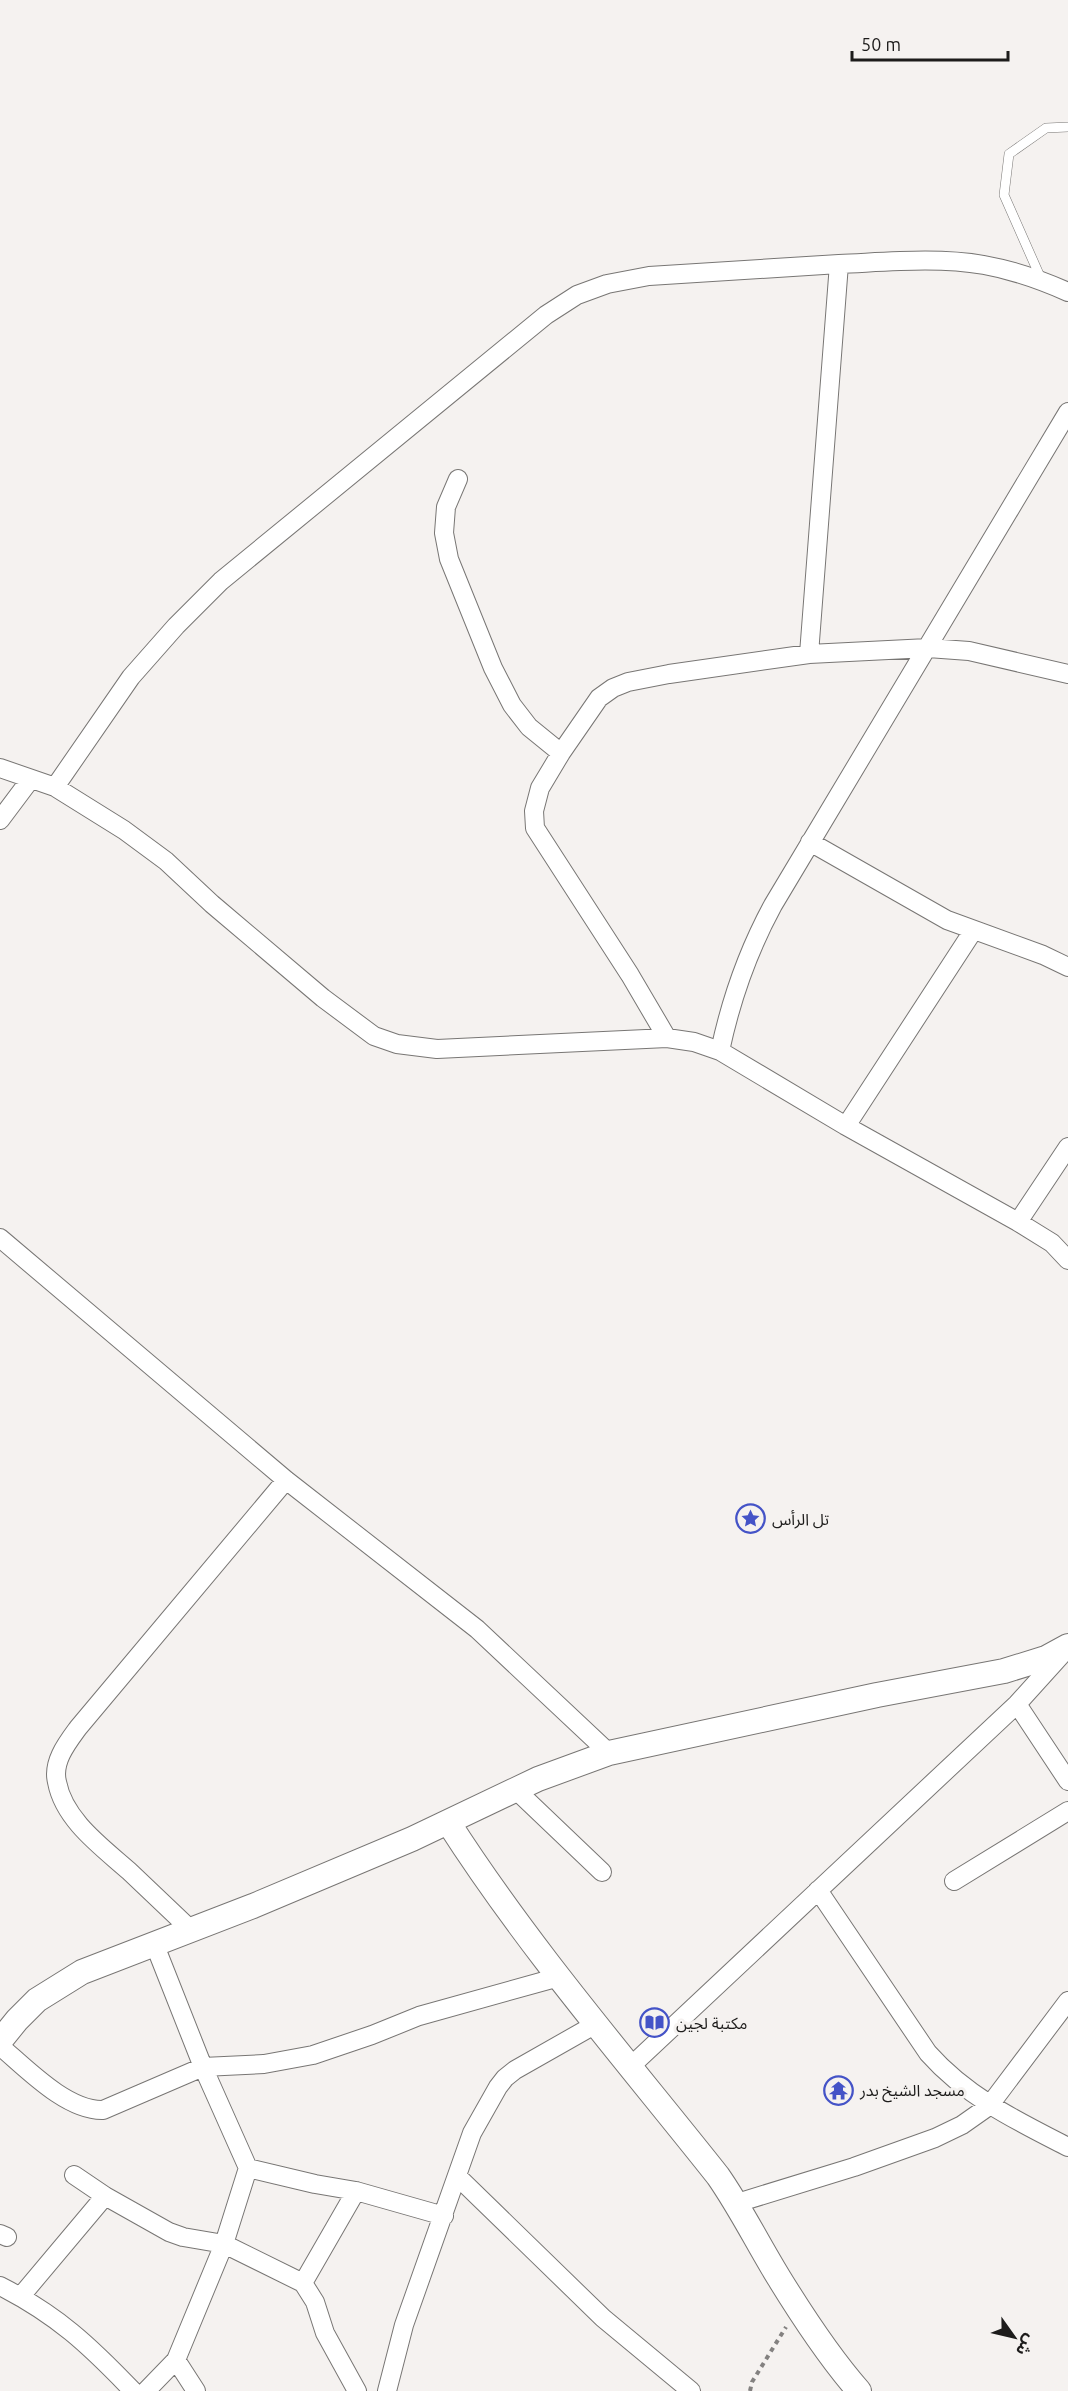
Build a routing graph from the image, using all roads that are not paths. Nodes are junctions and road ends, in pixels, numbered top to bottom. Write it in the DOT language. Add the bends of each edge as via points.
graph roads {
  1 [pos="1068,127"];
  2 [pos="839,264"];
  3 [pos="1042,280"];
  4 [pos="1068,292"];
  5 [pos="1068,412"];
  6 [pos="458,479"];
  7 [pos="928,648"];
  8 [pos="809,654"];
  9 [pos="1068,674"];
  10 [pos="561,753"];
  11 [pos="0,768"];
  12 [pos="30,780"];
  13 [pos="55,787"];
  14 [pos="0,820"];
  15 [pos="810,842"];
  16 [pos="973,931"];
  17 [pos="1068,967"];
  18 [pos="667,1038"];
  19 [pos="720,1051"];
  20 [pos="846,1126"];
  21 [pos="1068,1147"];
  22 [pos="1018,1222"];
  23 [pos="0,1238"];
  24 [pos="1068,1260"];
  25 [pos="286,1480"];
  26 [pos="1068,1647"];
  27 [pos="1017,1704"];
  28 [pos="609,1753"];
  29 [pos="1068,1781"];
  30 [pos="515,1789"];
  31 [pos="1068,1811"];
  32 [pos="448,1822"];
  33 [pos="602,1872"];
  34 [pos="954,1881"];
  35 [pos="818,1890"];
  36 [pos="190,1929"];
  37 [pos="154,1942"];
  38 [pos="559,1977"];
  39 [pos="1068,2001"];
  40 [pos="596,2024"];
  41 [pos="0,2041"];
  42 [pos="0,2046"];
  43 [pos="203,2067"];
  44 [pos="630,2067"];
  45 [pos="989,2106"];
  46 [pos="1068,2147"];
  47 [pos="248,2168"];
  48 [pos="74,2175"];
  49 [pos="458,2177"];
  50 [pos="356,2191"];
  51 [pos="105,2196"];
  52 [pos="737,2203"];
  53 [pos="444,2216"];
  54 [pos="224,2244"];
  55 [pos="303,2283"];
  56 [pos="0,2286"];
  57 [pos="21,2296"];
  58 [pos="176,2360"];
  59 [pos="133,2391"];
  60 [pos="146,2391"];
  61 [pos="195,2391"];
  62 [pos="357,2391"];
  63 [pos="387,2391"];
  64 [pos="691,2391"];
  65 [pos="859,2391"];
  1 -- 3 [label="lane" via="1046,128 1009,154 1004,195"];
  2 -- 3 [label="street" via="926,261 983,265"];
  2 -- 8 [label="street"];
  2 -- 13 [label="street" via="649,276 577,295 546,315 213,589 131,677"];
  3 -- 4 [label="street"];
  5 -- 7 [label="street"];
  6 -- 10 [label="street" via="446,507 444,533 449,559 512,705 529,727"];
  7 -- 8 [label="street"];
  7 -- 9 [label="street" via="969,651"];
  7 -- 15 [label="street"];
  8 -- 10 [label="street" via="628,682 599,698"];
  10 -- 18 [label="street" via="540,788 534,811 535,828"];
  11 -- 12 [label="street"];
  12 -- 13 [label="street"];
  12 -- 14 [label="street"];
  13 -- 18 [label="street" via="166,861 323,998 374,1036 397,1044 437,1049"];
  15 -- 16 [label="street" via="916,904"];
  15 -- 19 [label="street" via="754,940 727,1017"];
  16 -- 17 [label="street"];
  16 -- 20 [label="street"];
  18 -- 19 [label="street"];
  19 -- 20 [label="street"];
  20 -- 22 [label="street"];
  21 -- 22 [label="street"];
  22 -- 24 [label="street" via="1052,1243"];
  23 -- 25 [label="street"];
  25 -- 28 [label="street" via="477,1629"];
  25 -- 36 [label="street" via="78,1728 64,1746 57,1766 61,1796 78,1822"];
  26 -- 27 [label="street"];
  26 -- 28 [label="street" via="1004,1671"];
  27 -- 29 [label="street"];
  27 -- 35 [label="street"];
  28 -- 30 [label="street"];
  30 -- 32 [label="street"];
  30 -- 33 [label="street"];
  31 -- 34 [label="street"];
  32 -- 36 [label="street"];
  32 -- 38 [label="street"];
  35 -- 44 [label="street"];
  35 -- 45 [label="street" via="928,2053 962,2087"];
  36 -- 37 [label="street"];
  37 -- 41 [label="street" via="82,1972 37,2000"];
  37 -- 43 [label="street"];
  38 -- 40 [label="street"];
  38 -- 43 [label="street" via="419,2016 313,2055 264,2064"];
  39 -- 45 [label="street"];
  40 -- 44 [label="street"];
  40 -- 49 [label="street" via="530,2059 505,2078 472,2133"];
  42 -- 43 [label="street" via="44,2083 91,2111 115,2106"];
  43 -- 47 [label="street"];
  44 -- 52 [label="street"];
  45 -- 46 [label="street"];
  45 -- 52 [label="street" via="935,2138"];
  47 -- 50 [label="street"];
  47 -- 54 [label="street"];
  48 -- 51 [label="street"];
  49 -- 53 [label="street"];
  49 -- 64 [label="street" via="603,2318"];
  50 -- 53 [label="street"];
  50 -- 55 [label="street"];
  51 -- 54 [label="street" via="175,2235"];
  51 -- 57 [label="street"];
  52 -- 65 [label="street" via="779,2278"];
  53 -- 63 [label="street" via="404,2325"];
  54 -- 55 [label="street"];
  54 -- 58 [label="street"];
  55 -- 62 [label="street"];
  56 -- 57 [label="street"];
  57 -- 59 [label="street" via="72,2330"];
  58 -- 60 [label="street"];
  58 -- 61 [label="street"];
}
